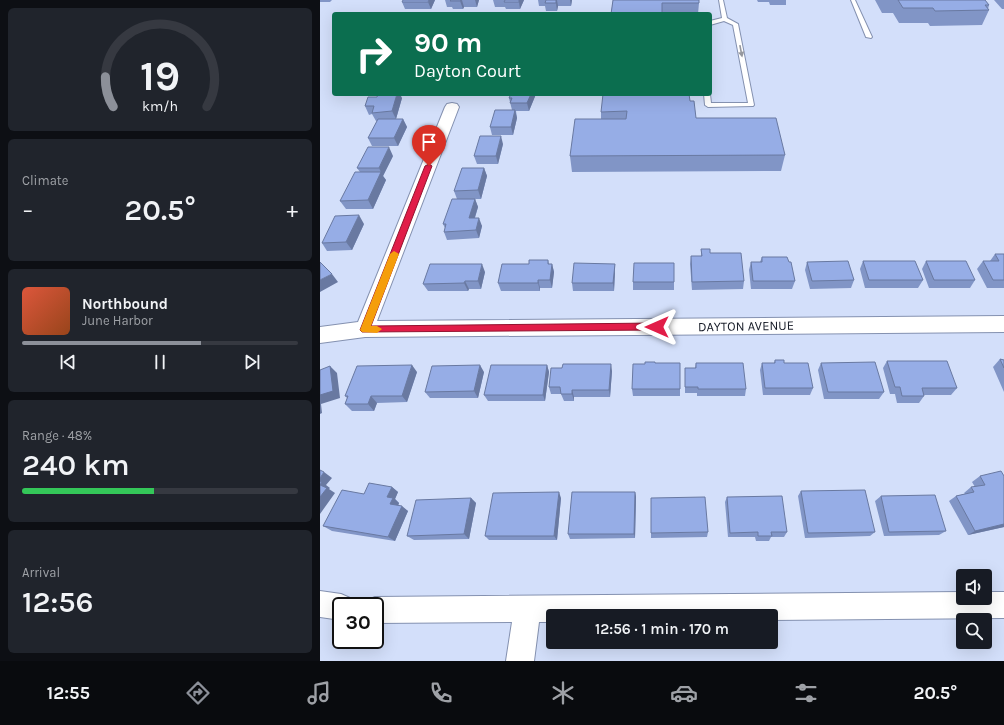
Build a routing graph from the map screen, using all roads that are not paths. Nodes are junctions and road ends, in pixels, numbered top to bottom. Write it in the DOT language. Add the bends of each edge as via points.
graph roads {
  1 [pos="721,0"];
  2 [pos="852,0"];
  3 [pos="725,19"];
  4 [pos="712,22"];
  5 [pos="869,37"];
  6 [pos="707,96"];
  7 [pos="452,107"];
  8 [pos="1004,324"];
  9 [pos="365,330"];
  10 [pos="320,335"];
  11 [pos="320,604"];
  12 [pos="1004,605"];
  13 [pos="332,606"];
  14 [pos="527,609"];
  15 [pos="384,610"];
  16 [pos="520,661"];
  1 -- 3 [label="lane"];
  2 -- 5 [label="lane"];
  3 -- 4 [label="lane"];
  3 -- 6 [label="lane, one-way" via="735,24 751,106 708,105"];
  7 -- 9 [label="street"];
  8 -- 9 [label="street, DAYTON AVENUE"];
  9 -- 10 [label="street, DAYTON AVENUE"];
  11 -- 13 [label="street"];
  12 -- 14 [label="street"];
  14 -- 15 [label="street"];
  14 -- 16 [label="street"];
}
